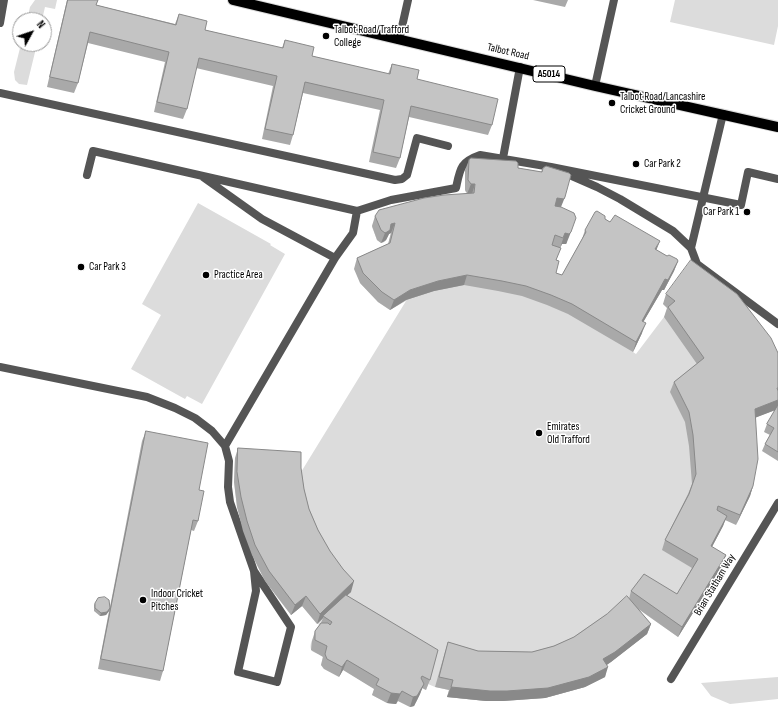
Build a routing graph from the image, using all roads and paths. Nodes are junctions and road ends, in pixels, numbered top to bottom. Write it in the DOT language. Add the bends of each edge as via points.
graph roads {
  1 [pos="4,0"];
  2 [pos="233,0"];
  3 [pos="408,0"];
  4 [pos="614,0"];
  5 [pos="0,23"];
  6 [pos="400,40"];
  7 [pos="520,67"];
  8 [pos="595,86"];
  9 [pos="0,93"];
  10 [pos="723,114"];
  11 [pos="778,127"];
  12 [pos="448,146"];
  13 [pos="503,158"];
  14 [pos="551,167"];
  15 [pos="87,174"];
  16 [pos="200,175"];
  17 [pos="778,179"];
  18 [pos="704,198"];
  19 [pos="357,211"];
  20 [pos="691,248"];
  21 [pos="335,258"];
  22 [pos="778,324"];
  23 [pos="0,367"];
  24 [pos="225,446"];
  25 [pos="778,503"];
  26 [pos="254,571"];
  27 [pos="671,679"];
  1 -- 5 [label="street"];
  2 -- 6 [label="main road, Talbot Road / A5014"];
  3 -- 6 [label="street"];
  4 -- 8 [label="street"];
  6 -- 7 [label="main road, Talbot Road / A5014"];
  7 -- 8 [label="main road, Talbot Road / A5014"];
  7 -- 13 [label="street"];
  8 -- 10 [label="main road, Talbot Road / A5014"];
  9 -- 12 [label="street" via="395,180 407,175 417,138"];
  10 -- 11 [label="main road, Talbot Road / A5014"];
  10 -- 18 [label="street"];
  13 -- 14 [label="street"];
  13 -- 19 [label="street" via="480,155 469,159 460,168 456,188 391,200"];
  14 -- 18 [label="street"];
  14 -- 20 [label="street" via="641,210 672,231"];
  15 -- 16 [label="street" via="92,151"];
  16 -- 19 [label="street"];
  16 -- 21 [label="street" via="262,219"];
  17 -- 18 [label="street" via="748,172 741,205"];
  18 -- 20 [label="street"];
  19 -- 21 [label="street" via="353,234"];
  20 -- 22 [label="street" via="697,264"];
  21 -- 24 [label="street"];
  23 -- 24 [label="street" via="147,397 195,418 212,431"];
  24 -- 26 [label="street" via="229,461 230,502"];
  25 -- 27 [label="street, Brian Statham Way"];
  26 -- 26 [label="street" via="291,627 277,682 238,672 256,591"];
}
